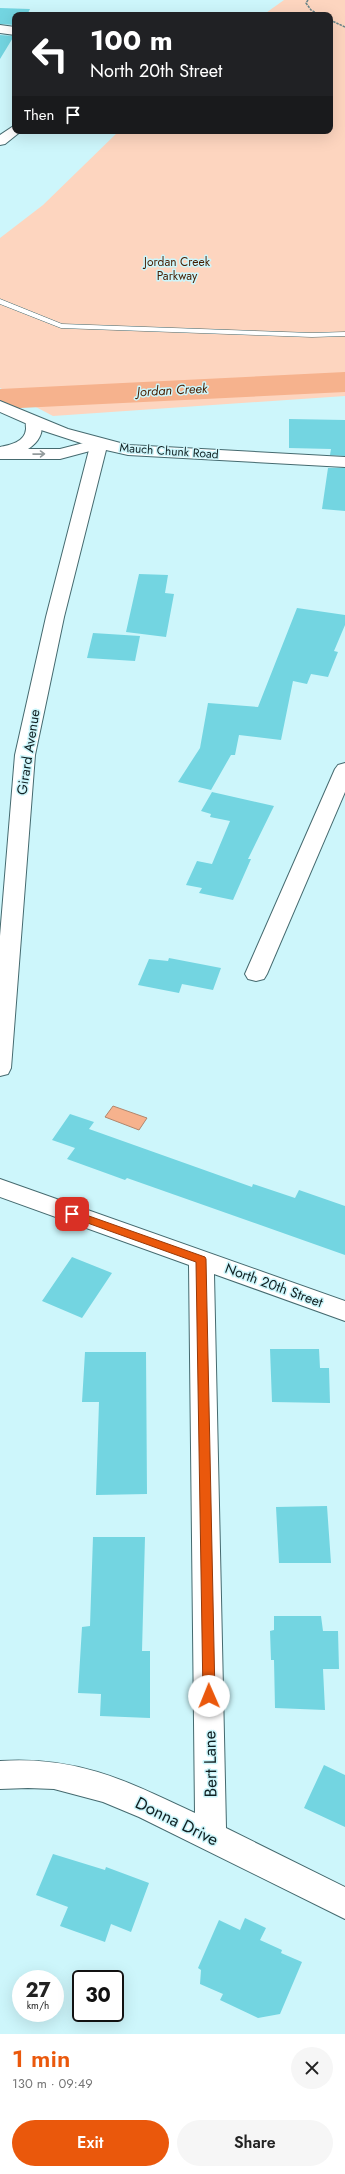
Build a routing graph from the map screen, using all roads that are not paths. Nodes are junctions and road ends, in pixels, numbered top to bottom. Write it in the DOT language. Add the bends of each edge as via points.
graph roads {
  1 [pos="0,30"];
  2 [pos="12,31"];
  3 [pos="12,131"];
  4 [pos="0,141"];
  5 [pos="0,301"];
  6 [pos="345,334"];
  7 [pos="0,406"];
  8 [pos="33,422"];
  9 [pos="99,444"];
  10 [pos="0,453"];
  11 [pos="345,462"];
  12 [pos="345,769"];
  13 [pos="256,974"];
  14 [pos="0,1068"];
  15 [pos="0,1188"];
  16 [pos="201,1259"];
  17 [pos="345,1311"];
  18 [pos="0,1775"];
  19 [pos="211,1837"];
  20 [pos="345,1903"];
  1 -- 2 [label="street"];
  3 -- 4 [label="street"];
  5 -- 6 [label="lane" via="61,326"];
  7 -- 8 [label="street, Mauch Chunk Road"];
  8 -- 9 [label="street, Mauch Chunk Road"];
  8 -- 10 [label="street" via="35,432 32,438 15,449"];
  10 -- 9 [label="street, one-way" via="60,454"];
  9 -- 11 [label="street, Mauch Chunk Road" via="158,453"];
  9 -- 14 [label="street, Girard Avenue" via="55,617 25,755"];
  12 -- 13 [label="street"];
  15 -- 16 [label="street, North 20th Street"];
  16 -- 17 [label="street, North 20th Street"];
  16 -- 19 [label="street, Bert Lane"];
  18 -- 19 [label="street, Donna Drive" via="61,1775 108,1787"];
  19 -- 20 [label="street, Donna Drive"];
}
